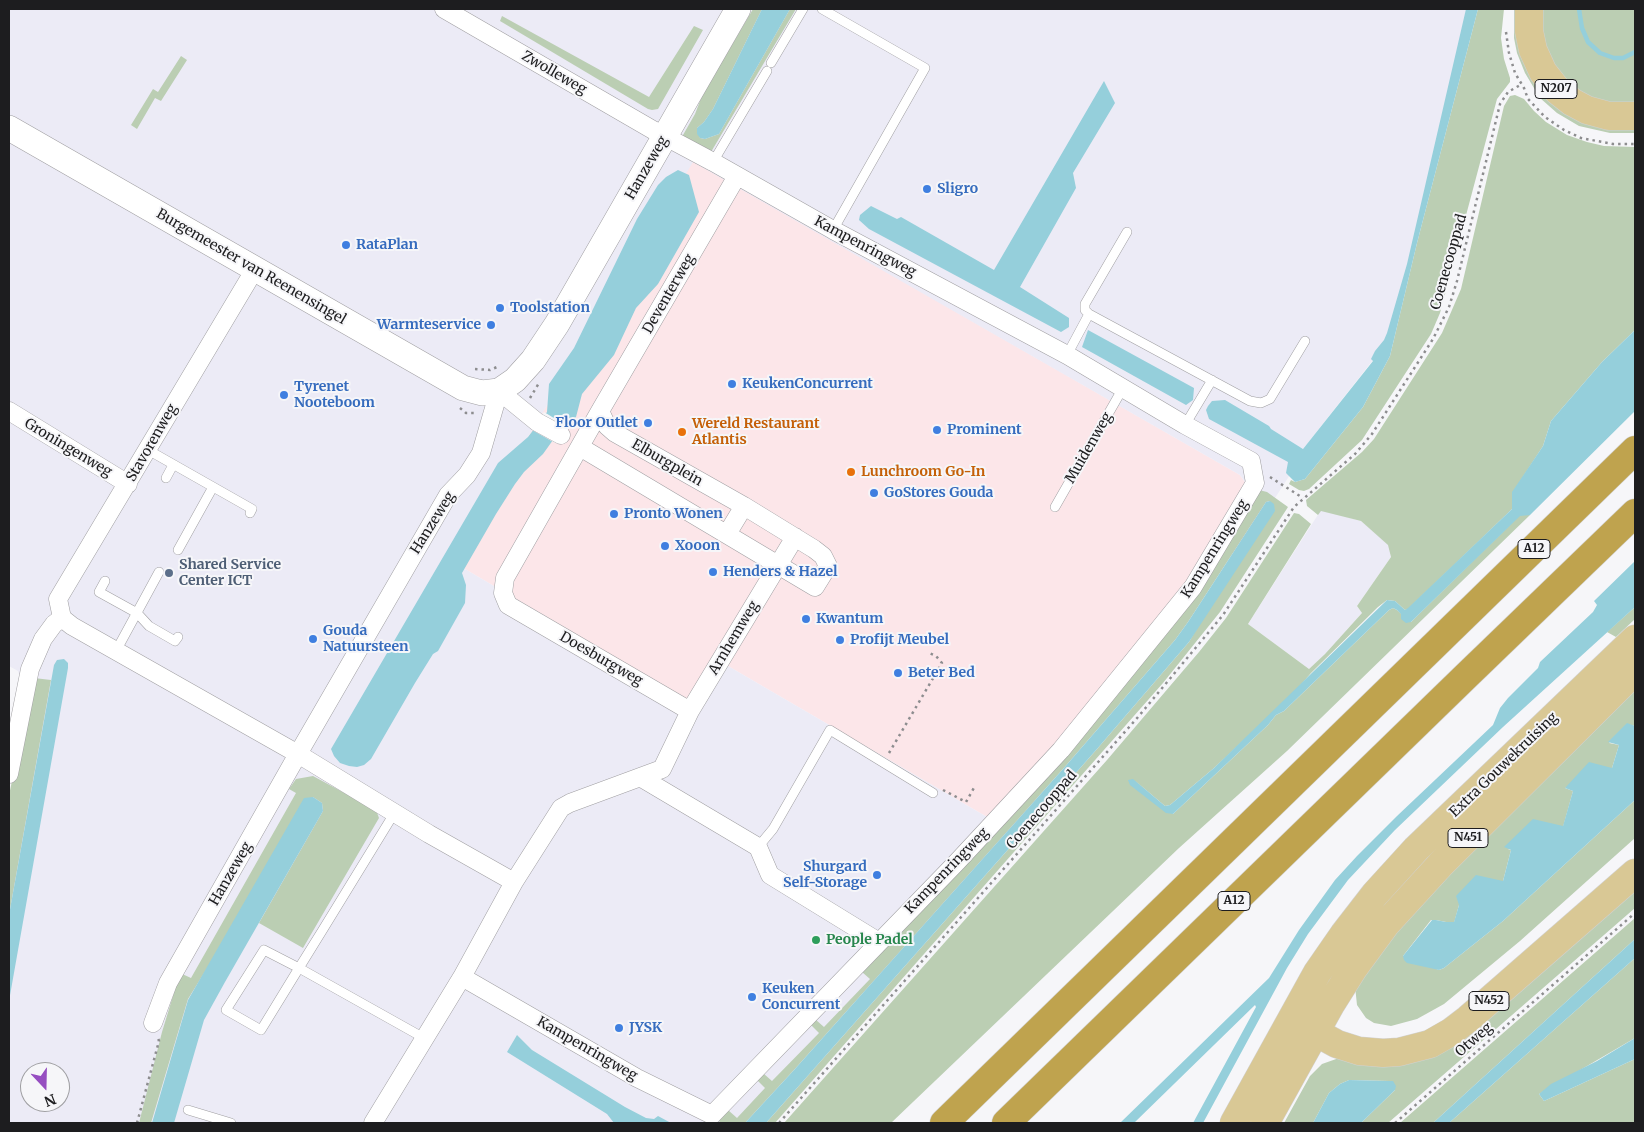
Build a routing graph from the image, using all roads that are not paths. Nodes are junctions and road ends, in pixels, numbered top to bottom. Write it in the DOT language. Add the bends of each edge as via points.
graph roads {
  1 [pos="444,9"];
  2 [pos="738,9"];
  3 [pos="803,9"];
  4 [pos="822,9"];
  5 [pos="1529,9"];
  6 [pos="1635,116"];
  7 [pos="9,128"];
  8 [pos="665,136"];
  9 [pos="713,162"];
  10 [pos="737,176"];
  11 [pos="833,230"];
  12 [pos="1127,232"];
  13 [pos="255,269"];
  14 [pos="1089,314"];
  15 [pos="1305,341"];
  16 [pos="1066,355"];
  17 [pos="1212,380"];
  18 [pos="1123,388"];
  19 [pos="499,391"];
  20 [pos="600,411"];
  21 [pos="9,412"];
  22 [pos="1185,425"];
  23 [pos="561,435"];
  24 [pos="580,447"];
  25 [pos="148,450"];
  26 [pos="1635,450"];
  27 [pos="173,465"];
  28 [pos="166,478"];
  29 [pos="128,484"];
  30 [pos="213,487"];
  31 [pos="744,506"];
  32 [pos="1055,507"];
  33 [pos="250,513"];
  34 [pos="1635,513"];
  35 [pos="727,534"];
  36 [pos="795,537"];
  37 [pos="178,550"];
  38 [pos="778,565"];
  39 [pos="159,572"];
  40 [pos="105,581"];
  41 [pos="137,613"];
  42 [pos="62,618"];
  43 [pos="178,636"];
  44 [pos="1635,639"];
  45 [pos="116,650"];
  46 [pos="1635,671"];
  47 [pos="690,711"];
  48 [pos="15,723"];
  49 [pos="298,754"];
  50 [pos="9,774"];
  51 [pos="640,777"];
  52 [pos="933,793"];
  53 [pos="394,812"];
  54 [pos="758,847"];
  55 [pos="1635,853"];
  56 [pos="1635,873"];
  57 [pos="514,882"];
  58 [pos="879,942"];
  59 [pos="298,968"];
  60 [pos="462,977"];
  61 [pos="1296,1008"];
  62 [pos="153,1023"];
  63 [pos="1318,1027"];
  64 [pos="424,1038"];
  65 [pos="188,1110"];
  66 [pos="231,1123"];
  67 [pos="373,1123"];
  68 [pos="944,1123"];
  69 [pos="1006,1123"];
  70 [pos="1234,1123"];
  71 [pos="1265,1123"];
  1 -- 8 [label="street, Zwolleweg"];
  2 -- 8 [label="street, Hanzeweg"];
  3 -- 9 [label="lane"];
  4 -- 11 [label="lane" via="925,68"];
  5 -- 6 [label="main road, N207" via="1533,50 1558,91 1575,104 1598,114"];
  7 -- 13 [label="street, Burgemeester van Reenensingel"];
  8 -- 9 [label="street, Kampenringweg"];
  8 -- 19 [label="street, Hanzeweg" via="557,324 533,360 515,380"];
  9 -- 10 [label="street, Kampenringweg"];
  10 -- 11 [label="street, Kampenringweg"];
  10 -- 20 [label="street, Deventerweg"];
  11 -- 16 [label="street, Kampenringweg"];
  12 -- 14 [label="lane" via="1085,304"];
  13 -- 19 [label="street, Burgemeester van Reenensingel" via="463,388 482,393"];
  13 -- 25 [label="street, Stavorenweg"];
  14 -- 16 [label="lane"];
  14 -- 17 [label="lane"];
  15 -- 17 [label="lane" via="1270,399 1261,403 1250,401"];
  16 -- 18 [label="street, Kampenringweg"];
  17 -- 22 [label="lane"];
  18 -- 22 [label="street, Kampenringweg"];
  18 -- 32 [label="lane, Muidenweg"];
  19 -- 23 [label="street" via="537,422"];
  19 -- 49 [label="street, Hanzeweg" via="481,453 467,475 448,495"];
  20 -- 24 [label="street, Doesburgweg"];
  20 -- 31 [label="street, Elburgplein" via="607,426 615,433"];
  21 -- 29 [label="street, Groningenweg"];
  22 -- 58 [label="street, Kampenringweg" via="1251,461 1255,483 1193,587 1061,750"];
  24 -- 35 [label="street, Elburgplein"];
  24 -- 47 [label="street, Doesburgweg" via="505,578 502,593 508,605"];
  25 -- 27 [label="lane"];
  25 -- 29 [label="street, Stavorenweg"];
  26 -- 68 [label="highway, A12"];
  27 -- 28 [label="lane"];
  27 -- 30 [label="lane"];
  29 -- 42 [label="street, Stavorenweg" via="58,599"];
  30 -- 33 [label="lane" via="252,509"];
  30 -- 37 [label="lane"];
  31 -- 35 [label="street"];
  31 -- 36 [label="street, Elburgplein"];
  34 -- 69 [label="highway, A12"];
  35 -- 38 [label="street, Elburgplein"];
  36 -- 38 [label="street"];
  36 -- 38 [label="street, Elburgplein" via="823,556 828,566 815,587"];
  38 -- 47 [label="street, Arnhemweg"];
  39 -- 41 [label="lane"];
  40 -- 41 [label="lane" via="99,592"];
  41 -- 43 [label="lane" via="149,626 175,641"];
  41 -- 45 [label="lane"];
  42 -- 45 [label="street"];
  42 -- 48 [label="street" via="43,639 30,669"];
  44 -- 61 [label="main road, Extra Gouwekruising / N451" via="1390,877 1338,942"];
  45 -- 49 [label="street"];
  46 -- 63 [label="main road, Extra Gouwekruising / N451" via="1410,897 1359,961"];
  47 -- 51 [label="street" via="662,769"];
  48 -- 50 [label="street"];
  49 -- 53 [label="street"];
  49 -- 62 [label="street, Hanzeweg" via="168,983"];
  51 -- 54 [label="street"];
  51 -- 57 [label="street" via="561,808"];
  52 -- 54 [label="lane" via="830,730 773,829"];
  53 -- 57 [label="street"];
  53 -- 59 [label="lane"];
  54 -- 58 [label="street" via="770,875"];
  55 -- 63 [label="main road, N452" via="1470,1000 1435,1025 1406,1037 1377,1040"];
  56 -- 63 [label="main road, N452" via="1468,1019 1437,1040 1408,1051 1375,1053 1351,1050"];
  57 -- 60 [label="street"];
  58 -- 60 [label="street, Kampenringweg" via="712,1115 636,1078"];
  59 -- 59 [label="lane" via="264,950 226,1010 261,1030"];
  59 -- 64 [label="lane"];
  60 -- 64 [label="street"];
  61 -- 63 [label="main road, N452"];
  61 -- 70 [label="main road, Extra Gouwekruising / N451"];
  63 -- 71 [label="main road, Extra Gouwekruising / N451"];
  64 -- 67 [label="street"];
  65 -- 66 [label="lane"];
}
